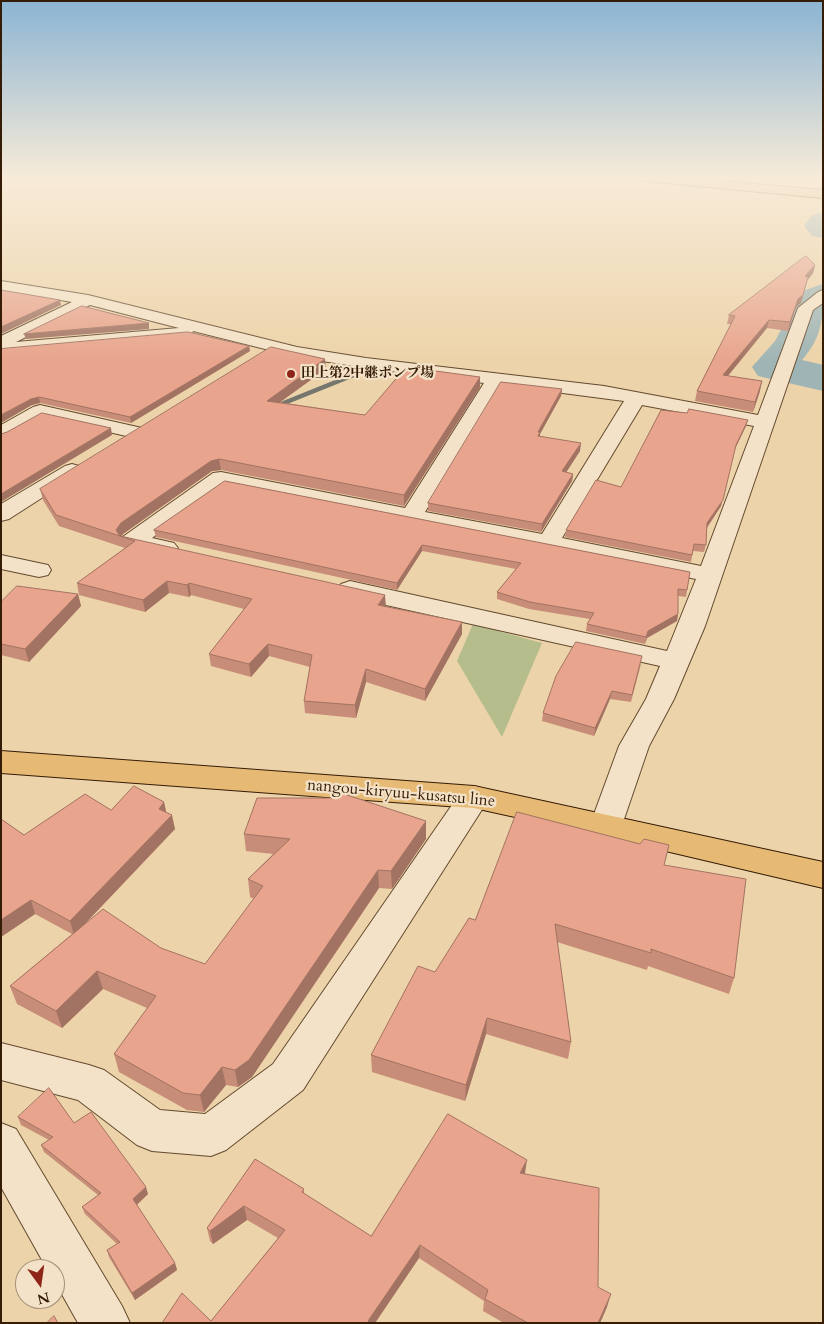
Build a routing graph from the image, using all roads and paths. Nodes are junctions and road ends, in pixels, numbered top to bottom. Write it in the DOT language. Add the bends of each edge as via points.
graph roads {
  1 [pos="5,288"];
  2 [pos="823,295"];
  3 [pos="88,300"];
  4 [pos="207,330"];
  5 [pos="2,343"];
  6 [pos="274,346"];
  7 [pos="249,361"];
  8 [pos="495,379"];
  9 [pos="636,398"];
  10 [pos="766,422"];
  11 [pos="1,433"];
  12 [pos="110,447"];
  13 [pos="85,463"];
  14 [pos="1,514"];
  15 [pos="410,516"];
  16 [pos="548,543"];
  17 [pos="190,553"];
  18 [pos="1,562"];
  19 [pos="39,570"];
  20 [pos="711,575"];
  21 [pos="326,583"];
  22 [pos="676,660"];
  23 [pos="1,762"];
  24 [pos="474,798"];
  25 [pos="606,825"];
  26 [pos="823,875"];
  27 [pos="1,1061"];
  28 [pos="1,1144"];
  29 [pos="105,1323"];
  1 -- 3 [label="street"];
  2 -- 10 [label="street" via="806,308"];
  3 -- 4 [label="street"];
  3 -- 5 [label="street"];
  4 -- 5 [label="street"];
  4 -- 6 [label="street"];
  6 -- 7 [label="street"];
  6 -- 8 [label="street"];
  8 -- 9 [label="street"];
  8 -- 15 [label="street"];
  9 -- 10 [label="street"];
  9 -- 16 [label="street"];
  10 -- 20 [label="street"];
  11 -- 12 [label="street" via="40,411 143,427"];
  13 -- 14 [label="street"];
  15 -- 16 [label="street"];
  15 -- 17 [label="street" via="221,478 132,540"];
  16 -- 20 [label="street"];
  18 -- 19 [label="street"];
  20 -- 22 [label="street"];
  21 -- 22 [label="street"];
  22 -- 25 [label="street" via="660,699 634,746"];
  23 -- 24 [label="main road, nangou-kiryuu-kusatsu line"];
  24 -- 25 [label="main road, nangou-kiryuu-kusatsu line"];
  24 -- 27 [label="street" via="288,1077 211,1135 152,1130 89,1084"];
  25 -- 26 [label="main road, nangou-kiryuu-kusatsu line"];
  28 -- 29 [label="street"];
}
